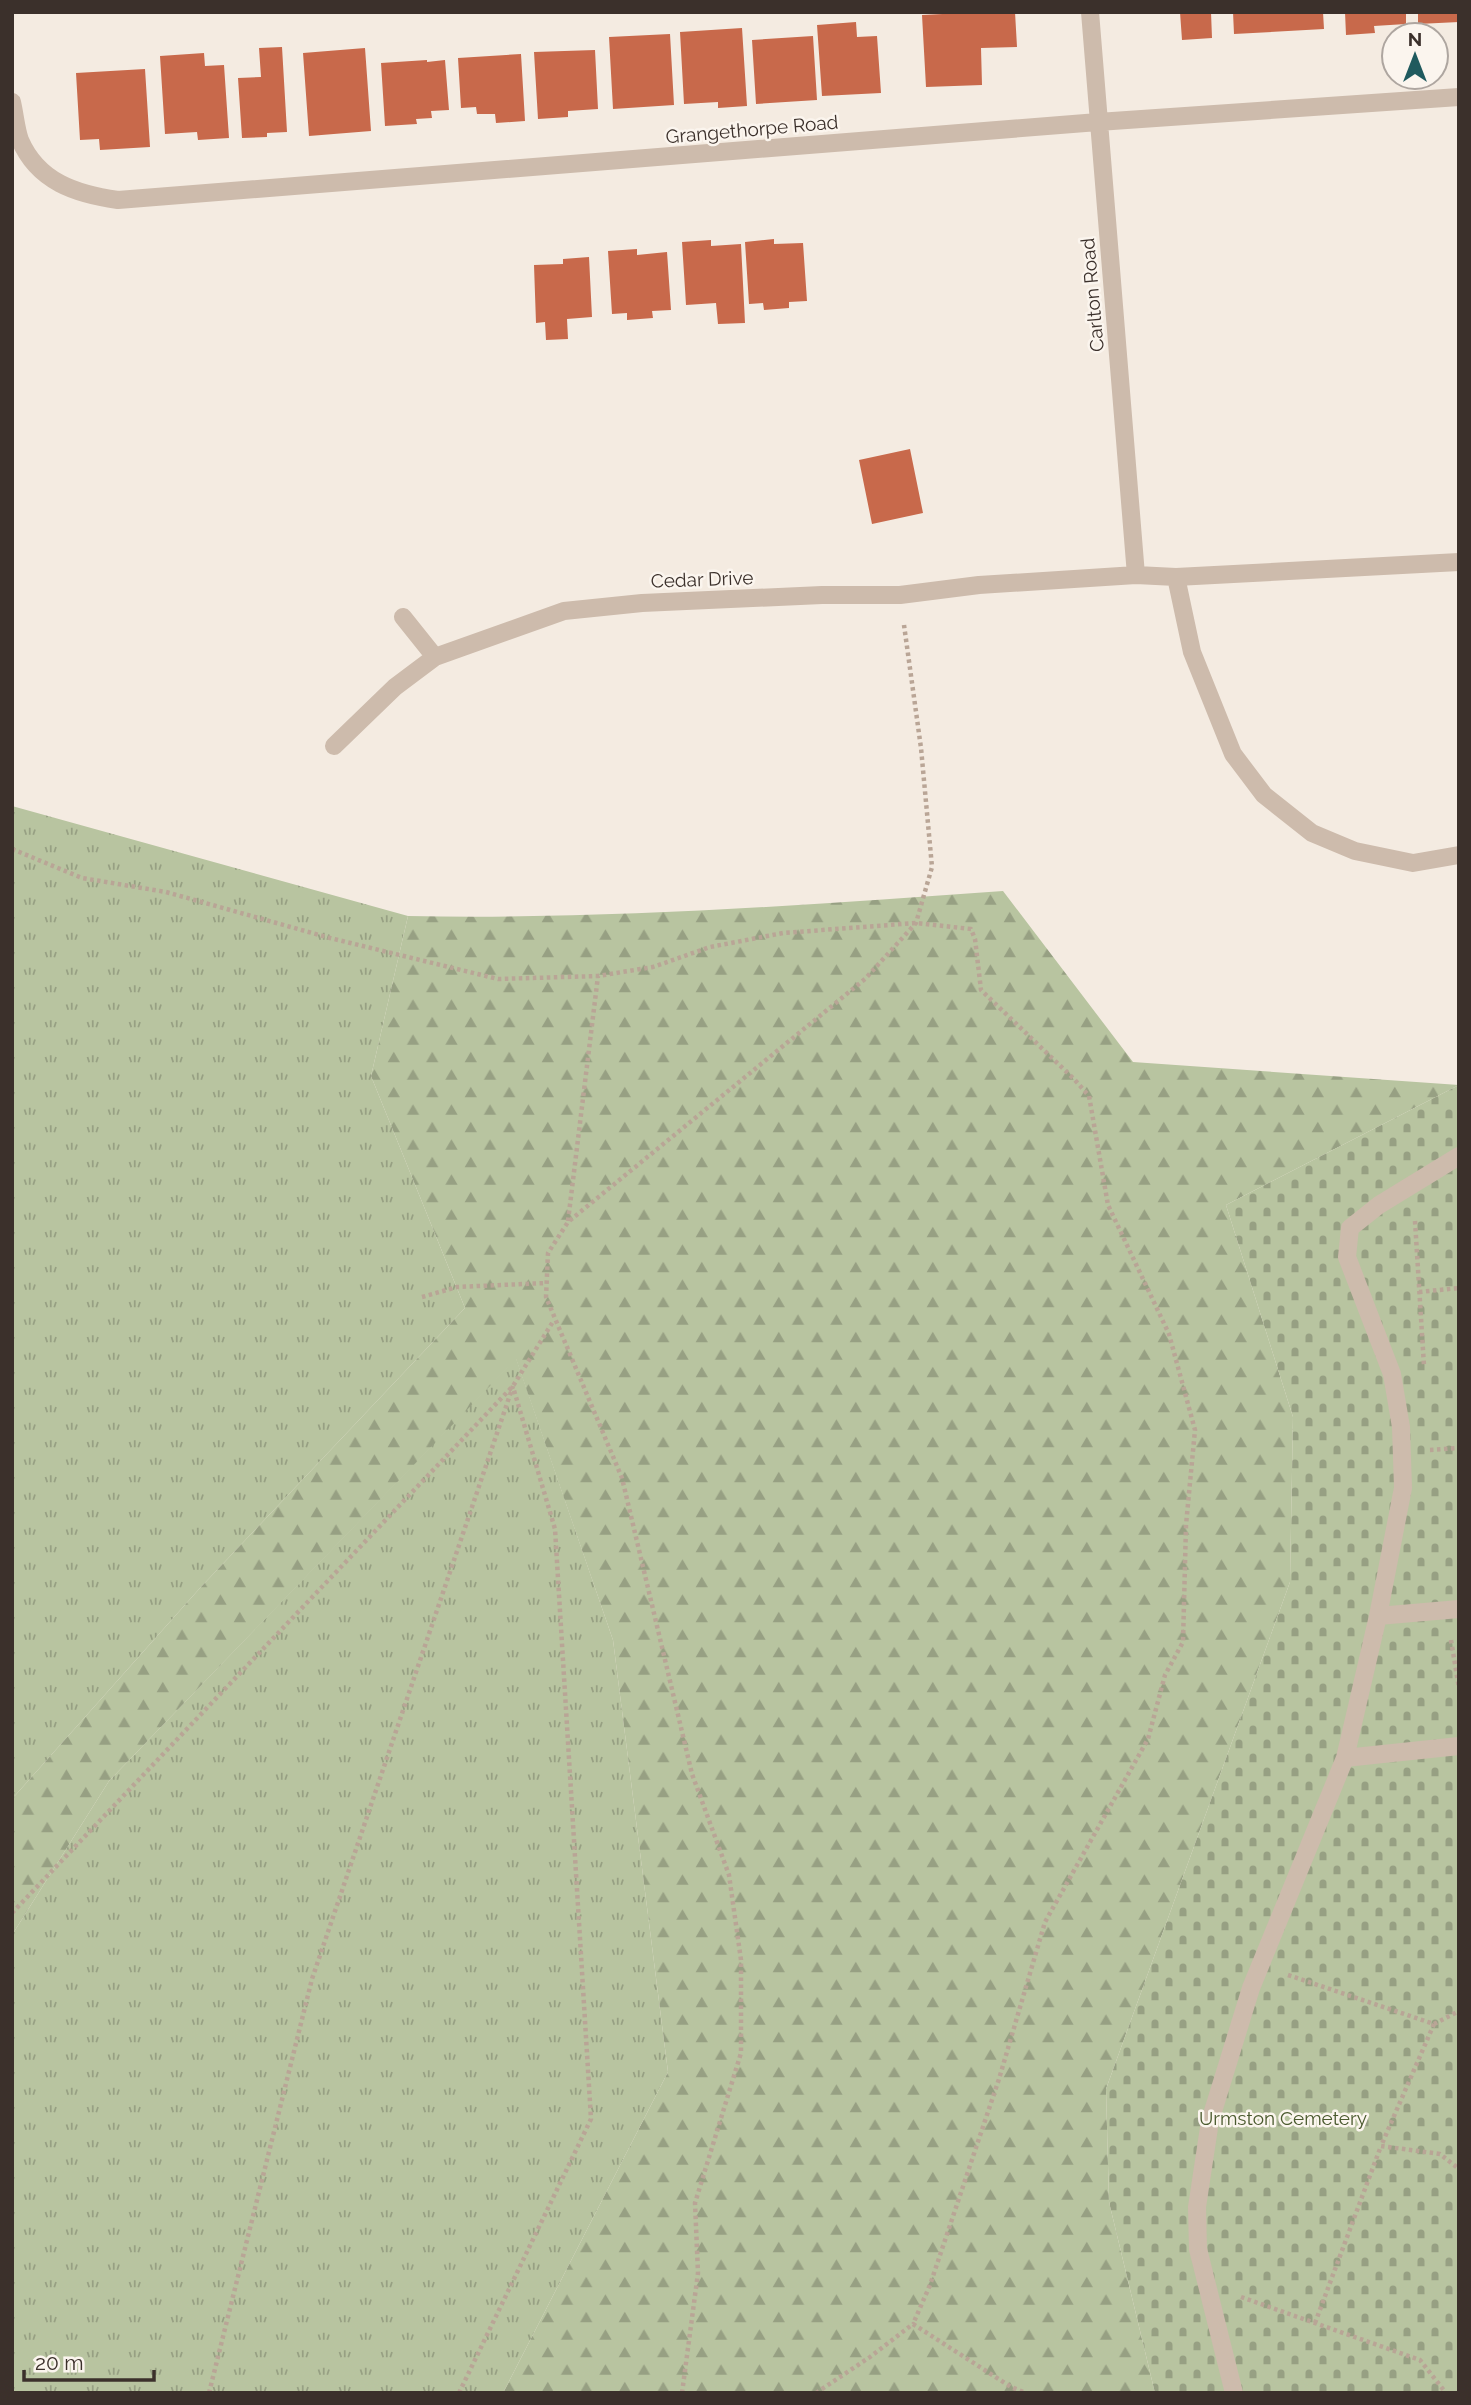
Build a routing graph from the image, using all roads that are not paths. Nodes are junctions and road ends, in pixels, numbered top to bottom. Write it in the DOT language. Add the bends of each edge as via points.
graph roads {
  1 [pos="1090,12"];
  2 [pos="1459,97"];
  3 [pos="12,102"];
  4 [pos="1098,122"];
  5 [pos="1459,562"];
  6 [pos="1136,575"];
  7 [pos="1176,577"];
  8 [pos="403,617"];
  9 [pos="435,657"];
  10 [pos="334,746"];
  11 [pos="1459,855"];
  12 [pos="1459,1156"];
  13 [pos="1453,1610"];
  14 [pos="1378,1616"];
  15 [pos="1459,1746"];
  16 [pos="1345,1758"];
  17 [pos="1234,2393"];
  1 -- 4 [label="street, Carlton Road"];
  2 -- 4 [label="street, Grangethorpe Road"];
  3 -- 4 [label="street, Grangethorpe Road" via="29,158 52,181 87,196 118,200"];
  4 -- 6 [label="street, Carlton Road"];
  5 -- 7 [label="street"];
  6 -- 7 [label="street"];
  6 -- 9 [label="street, Cedar Drive" via="900,595 656,602 565,611"];
  7 -- 11 [label="street" via="1192,652 1233,754 1264,795 1312,833 1354,851 1413,863"];
  8 -- 9 [label="street"];
  9 -- 10 [label="street, Cedar Drive" via="395,687"];
  12 -- 14 [label="street" via="1350,1228 1347,1257 1392,1374 1401,1427 1403,1488"];
  13 -- 14 [label="street"];
  14 -- 16 [label="street"];
  15 -- 16 [label="street"];
  16 -- 17 [label="street" via="1260,1965 1210,2121 1196,2207 1198,2249"];
}
